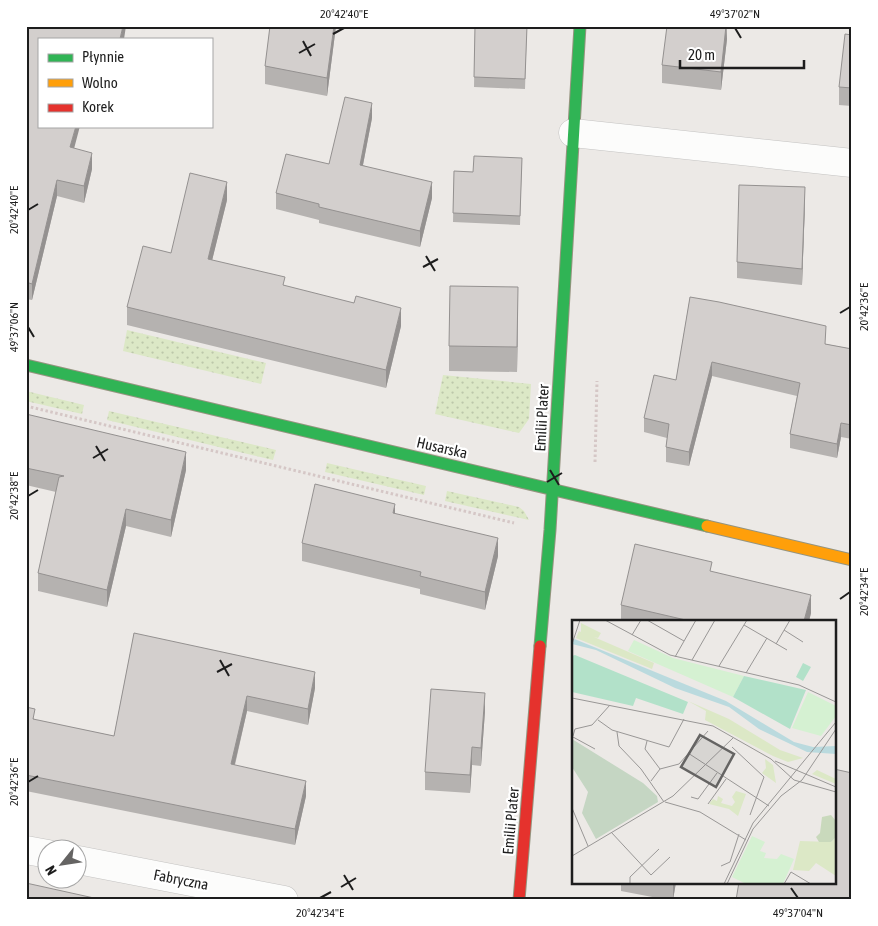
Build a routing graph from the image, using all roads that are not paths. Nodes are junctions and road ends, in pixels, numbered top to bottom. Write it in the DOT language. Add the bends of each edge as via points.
graph roads {
  1 [pos="580,26"];
  2 [pos="573,133"];
  3 [pos="852,163"];
  4 [pos="26,364"];
  5 [pos="553,490"];
  6 [pos="852,560"];
  7 [pos="88,862"];
  8 [pos="284,900"];
  9 [pos="519,900"];
  1 -- 2 [label="street, Emilii Plater"];
  2 -- 3 [label="street"];
  2 -- 5 [label="street, Emilii Plater"];
  4 -- 5 [label="street, Husarska"];
  5 -- 6 [label="street, Husarska"];
  5 -- 9 [label="street, Emilii Plater"];
  7 -- 8 [label="street, Fabryczna"];
}
